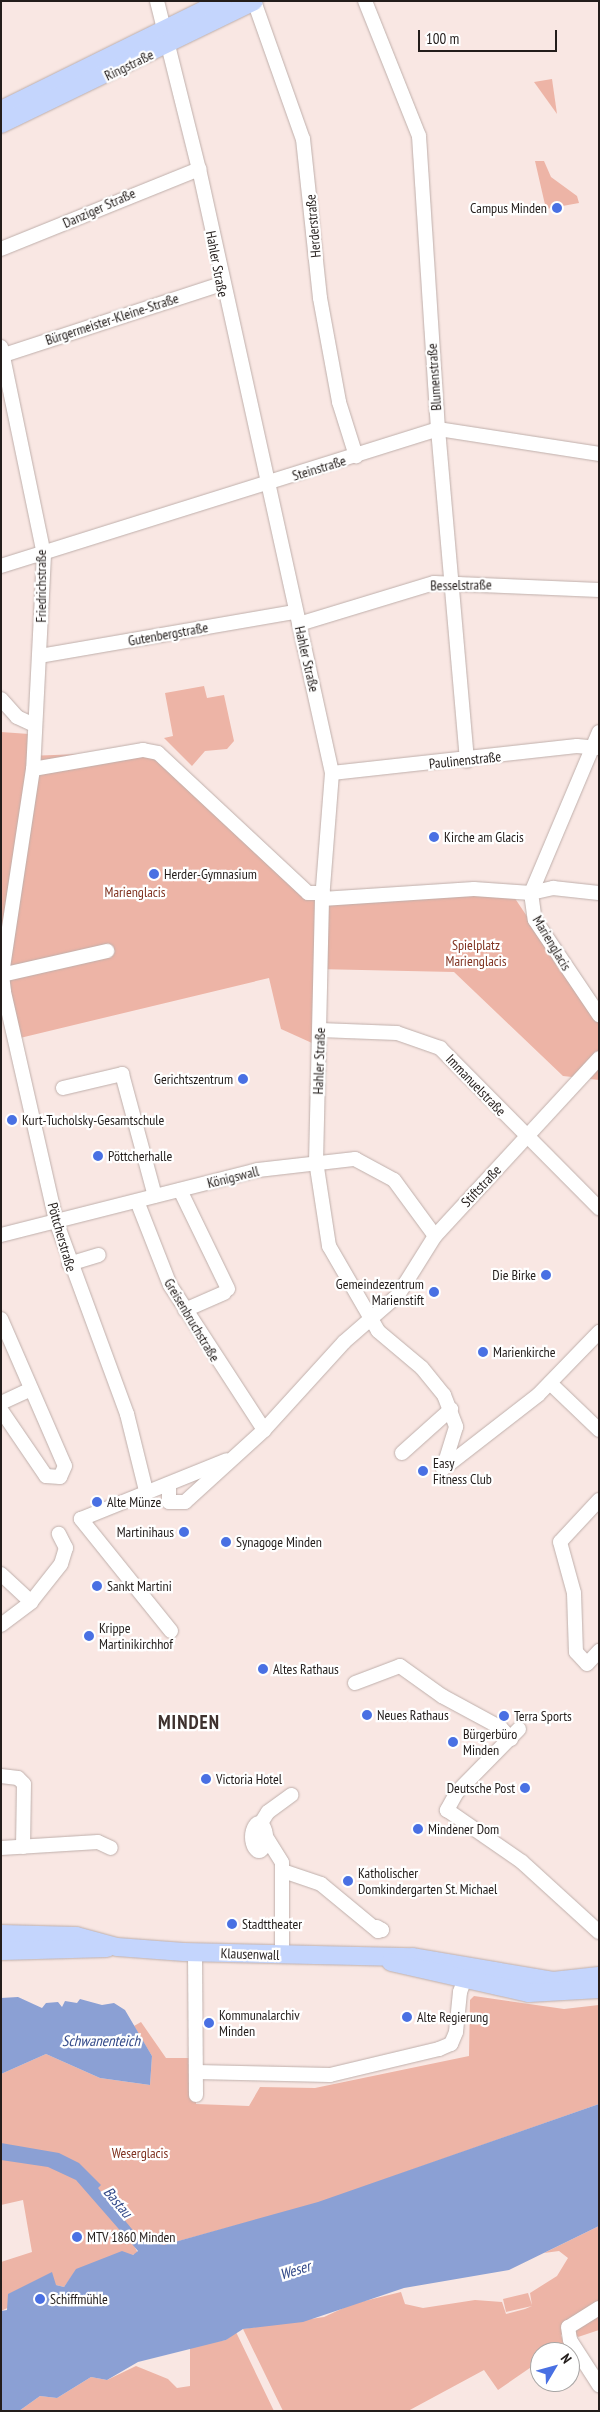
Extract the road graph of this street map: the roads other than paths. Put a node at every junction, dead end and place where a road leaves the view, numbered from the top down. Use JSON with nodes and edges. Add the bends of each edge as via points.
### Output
{"nodes":[{"id":1,"x":157,"y":1,"type":"edge"},
{"id":2,"x":223,"y":1,"type":"edge"},
{"id":3,"x":254,"y":1,"type":"edge"},
{"id":4,"x":365,"y":1,"type":"edge"},
{"id":5,"x":166,"y":38,"type":"junction"},
{"id":6,"x":1,"y":110,"type":"edge"},
{"id":7,"x":1,"y":124,"type":"edge"},
{"id":8,"x":199,"y":169,"type":"junction"},
{"id":9,"x":1,"y":249,"type":"edge"},
{"id":10,"x":220,"y":284,"type":"junction"},
{"id":11,"x":3,"y":351,"type":"edge"},
{"id":12,"x":438,"y":429,"type":"junction"},
{"id":13,"x":599,"y":454,"type":"edge"},
{"id":14,"x":356,"y":456,"type":"junction"},
{"id":15,"x":266,"y":484,"type":"junction"},
{"id":16,"x":44,"y":555,"type":"junction"},
{"id":17,"x":1,"y":566,"type":"edge"},
{"id":18,"x":451,"y":582,"type":"junction"},
{"id":19,"x":599,"y":590,"type":"edge"},
{"id":20,"x":297,"y":618,"type":"junction"},
{"id":21,"x":40,"y":656,"type":"junction"},
{"id":22,"x":1,"y":699,"type":"edge"},
{"id":23,"x":34,"y":726,"type":"junction"},
{"id":24,"x":599,"y":732,"type":"edge"},
{"id":25,"x":596,"y":747,"type":"edge"},
{"id":26,"x":466,"y":761,"type":"junction"},
{"id":27,"x":33,"y":769,"type":"junction"},
{"id":28,"x":332,"y":773,"type":"junction"},
{"id":29,"x":531,"y":893,"type":"junction"},
{"id":30,"x":599,"y":893,"type":"edge"},
{"id":31,"x":322,"y":896,"type":"junction"},
{"id":32,"x":107,"y":951,"type":"dead end"},
{"id":33,"x":2,"y":975,"type":"edge"},
{"id":34,"x":599,"y":1014,"type":"edge"},
{"id":35,"x":320,"y":1030,"type":"junction"},
{"id":36,"x":599,"y":1058,"type":"edge"},
{"id":37,"x":63,"y":1088,"type":"dead end"},
{"id":38,"x":526,"y":1136,"type":"junction"},
{"id":39,"x":316,"y":1161,"type":"junction"},
{"id":40,"x":180,"y":1190,"type":"junction"},
{"id":41,"x":155,"y":1196,"type":"junction"},
{"id":42,"x":137,"y":1201,"type":"junction"},
{"id":43,"x":599,"y":1208,"type":"edge"},
{"id":44,"x":56,"y":1221,"type":"junction"},
{"id":45,"x":1,"y":1235,"type":"edge"},
{"id":46,"x":436,"y":1236,"type":"junction"},
{"id":47,"x":99,"y":1255,"type":"dead end"},
{"id":48,"x":69,"y":1264,"type":"junction"},
{"id":49,"x":185,"y":1310,"type":"junction"},
{"id":50,"x":1,"y":1319,"type":"edge"},
{"id":51,"x":370,"y":1319,"type":"junction"},
{"id":52,"x":599,"y":1332,"type":"edge"},
{"id":53,"x":550,"y":1383,"type":"junction"},
{"id":54,"x":31,"y":1389,"type":"junction"},
{"id":55,"x":1,"y":1403,"type":"edge"},
{"id":56,"x":451,"y":1409,"type":"junction"},
{"id":57,"x":1,"y":1410,"type":"edge"},
{"id":58,"x":264,"y":1430,"type":"junction"},
{"id":59,"x":599,"y":1430,"type":"edge"},
{"id":60,"x":402,"y":1453,"type":"dead end"},
{"id":61,"x":235,"y":1457,"type":"junction"},
{"id":62,"x":170,"y":1484,"type":"junction"},
{"id":63,"x":146,"y":1491,"type":"junction"},
{"id":64,"x":599,"y":1500,"type":"edge"},
{"id":65,"x":59,"y":1534,"type":"dead end"},
{"id":66,"x":1,"y":1574,"type":"edge"},
{"id":67,"x":31,"y":1602,"type":"junction"},
{"id":68,"x":1,"y":1625,"type":"edge"},
{"id":69,"x":171,"y":1631,"type":"dead end"},
{"id":70,"x":599,"y":1651,"type":"edge"},
{"id":71,"x":355,"y":1683,"type":"dead end"},
{"id":72,"x":1,"y":1776,"type":"edge"},
{"id":73,"x":292,"y":1795,"type":"dead end"},
{"id":74,"x":1,"y":1848,"type":"edge"},
{"id":75,"x":112,"y":1848,"type":"dead end"},
{"id":76,"x":20,"y":1851,"type":"junction"},
{"id":77,"x":1,"y":1854,"type":"edge"},
{"id":78,"x":283,"y":1871,"type":"junction"},
{"id":79,"x":377,"y":1927,"type":"dead end"},
{"id":80,"x":599,"y":1932,"type":"edge"},
{"id":81,"x":1,"y":1934,"type":"edge"},
{"id":82,"x":117,"y":1947,"type":"junction"},
{"id":83,"x":1,"y":1952,"type":"edge"},
{"id":84,"x":195,"y":1952,"type":"junction"},
{"id":85,"x":282,"y":1955,"type":"junction"},
{"id":86,"x":466,"y":1973,"type":"junction"},
{"id":87,"x":599,"y":1976,"type":"edge"},
{"id":88,"x":599,"y":1989,"type":"edge"},
{"id":89,"x":196,"y":2072,"type":"junction"},
{"id":90,"x":196,"y":2095,"type":"dead end"},
{"id":91,"x":599,"y":2308,"type":"edge"},
{"id":92,"x":599,"y":2385,"type":"edge"}],
"edges":[{"from":1,"to":5,"type":"street","name":"Hahler Straße"},
{"from":2,"to":5,"type":"main road","name":"Ringstraße"},
{"from":3,"to":5,"type":"main road","name":"Ringstraße"},
{"from":3,"to":14,"type":"street","name":"Herderstraße","via":[[303,139],[320,298],[340,402]]},
{"from":4,"to":12,"type":"street","name":"Blumenstraße","via":[[419,136]]},
{"from":5,"to":6,"type":"main road","name":"Ringstraße"},
{"from":5,"to":7,"type":"main road","name":"Ringstraße"},
{"from":5,"to":8,"type":"street","name":"Hahler Straße"},
{"from":8,"to":9,"type":"street","name":"Danziger Straße"},
{"from":8,"to":10,"type":"street","name":"Hahler Straße"},
{"from":10,"to":11,"type":"street","name":"Bürgermeister-Kleine-Straße"},
{"from":10,"to":15,"type":"street","name":"Hahler Straße"},
{"from":11,"to":16,"type":"street","name":"Friedrichstraße"},
{"from":12,"to":13,"type":"street","name":"Steinstraße"},
{"from":12,"to":14,"type":"street","name":"Steinstraße"},
{"from":12,"to":18,"type":"street","name":"Blumenstraße"},
{"from":14,"to":15,"type":"street","name":"Steinstraße"},
{"from":15,"to":16,"type":"street","name":"Steinstraße"},
{"from":15,"to":20,"type":"street","name":"Hahler Straße"},
{"from":16,"to":17,"type":"street","name":"Steinstraße"},
{"from":16,"to":21,"type":"street","name":"Friedrichstraße"},
{"from":18,"to":19,"type":"street","name":"Besselstraße"},
{"from":18,"to":20,"type":"street","name":"Besselstraße","via":[[416,587]]},
{"from":18,"to":26,"type":"street","name":"Blumenstraße"},
{"from":20,"to":21,"type":"street","name":"Gutenbergstraße"},
{"from":20,"to":28,"type":"street","name":"Hahler Straße"},
{"from":21,"to":23,"type":"street","name":"Friedrichstraße"},
{"from":22,"to":23,"type":"street","via":[[17,717]]},
{"from":23,"to":27,"type":"street","name":"Friedrichstraße"},
{"from":24,"to":25,"type":"street"},
{"from":25,"to":26,"type":"street","name":"Paulinenstraße"},
{"from":25,"to":29,"type":"street"},
{"from":26,"to":28,"type":"street","name":"Paulinenstraße"},
{"from":27,"to":31,"type":"street","via":[[143,750],[158,753],[308,893]]},
{"from":27,"to":33,"type":"street"},
{"from":28,"to":31,"type":"street","name":"Hahler Straße"},
{"from":29,"to":30,"type":"street","via":[[553,888]]},
{"from":29,"to":31,"type":"street","via":[[482,888]]},
{"from":29,"to":34,"type":"street","name":"Marienglacis","via":[[535,920]]},
{"from":31,"to":35,"type":"street","name":"Hahler Straße"},
{"from":32,"to":33,"type":"street"},
{"from":33,"to":44,"type":"street","name":"Pöttcherstraße"},
{"from":35,"to":38,"type":"street","name":"Immanuelstraße","via":[[397,1033],[440,1048]]},
{"from":35,"to":39,"type":"street","name":"Hahler Straße"},
{"from":36,"to":38,"type":"street","name":"Stiftstraße"},
{"from":37,"to":41,"type":"street","via":[[122,1074]]},
{"from":38,"to":43,"type":"street","name":"Immanuelstraße"},
{"from":38,"to":46,"type":"street","name":"Stiftstraße"},
{"from":39,"to":40,"type":"street","name":"Königswall"},
{"from":39,"to":46,"type":"street","name":"Königswall","via":[[355,1159],[376,1167],[401,1189]]},
{"from":39,"to":51,"type":"street","name":"Hahler Straße","via":[[329,1246]]},
{"from":40,"to":41,"type":"street","name":"Königswall"},
{"from":40,"to":49,"type":"street","via":[[226,1291]]},
{"from":41,"to":42,"type":"street","name":"Königswall"},
{"from":42,"to":44,"type":"street","name":"Königswall"},
{"from":42,"to":49,"type":"street","name":"Greisenbruchstraße","via":[[155,1252]]},
{"from":44,"to":45,"type":"street","name":"Königswall"},
{"from":44,"to":48,"type":"street","name":"Pöttcherstraße"},
{"from":46,"to":51,"type":"street","name":"Stiftstraße","via":[[398,1295]]},
{"from":47,"to":48,"type":"street"},
{"from":48,"to":63,"type":"street","name":"Pöttcherstraße","via":[[127,1414]]},
{"from":49,"to":58,"type":"street","name":"Greisenbruchstraße"},
{"from":50,"to":54,"type":"street"},
{"from":51,"to":56,"type":"street","name":"Hahler Straße","via":[[388,1342],[434,1380]]},
{"from":51,"to":58,"type":"street","name":"Stiftstraße"},
{"from":52,"to":53,"type":"street"},
{"from":53,"to":56,"type":"street","via":[[443,1469],[456,1439]]},
{"from":53,"to":59,"type":"street"},
{"from":54,"to":55,"type":"street"},
{"from":54,"to":57,"type":"street","via":[[65,1466],[60,1477],[46,1476]]},
{"from":56,"to":60,"type":"street"},
{"from":58,"to":61,"type":"street","name":"Stiftstraße"},
{"from":61,"to":62,"type":"street"},
{"from":61,"to":62,"type":"street","name":"Stiftstraße","via":[[197,1492],[174,1505],[167,1498]]},
{"from":62,"to":63,"type":"street"},
{"from":63,"to":69,"type":"street","via":[[81,1519],[147,1613]]},
{"from":64,"to":70,"type":"street","via":[[560,1542],[574,1593],[576,1652],[587,1664]]},
{"from":65,"to":67,"type":"street","via":[[66,1544],[64,1558]]},
{"from":66,"to":67,"type":"street"},
{"from":67,"to":68,"type":"street"},
{"from":71,"to":80,"type":"street","via":[[400,1666],[442,1696],[515,1734],[457,1792],[447,1810],[522,1862]]},
{"from":72,"to":76,"type":"street","via":[[18,1778],[24,1784]]},
{"from":73,"to":78,"type":"street","via":[[268,1812],[262,1828],[279,1853]]},
{"from":74,"to":76,"type":"street"},
{"from":75,"to":76,"type":"street","via":[[98,1842]]},
{"from":76,"to":77,"type":"street"},
{"from":78,"to":79,"type":"street","via":[[321,1884]]},
{"from":78,"to":85,"type":"street"},
{"from":81,"to":82,"type":"main road","name":"Klausenwall","via":[[76,1936]]},
{"from":82,"to":83,"type":"main road","name":"Klausenwall"},
{"from":82,"to":84,"type":"main road","name":"Klausenwall"},
{"from":84,"to":85,"type":"main road","name":"Klausenwall"},
{"from":84,"to":89,"type":"street"},
{"from":85,"to":86,"type":"main road","name":"Klausenwall","via":[[413,1957]]},
{"from":86,"to":87,"type":"main road","name":"Klausenwall","via":[[553,1981]]},
{"from":86,"to":88,"type":"main road","name":"Klausenwall","via":[[546,1994]]},
{"from":86,"to":89,"type":"street","via":[[456,2032],[450,2044],[330,2075]]},
{"from":89,"to":90,"type":"street"},
{"from":91,"to":92,"type":"street","via":[[568,2327],[570,2340]]}]}
